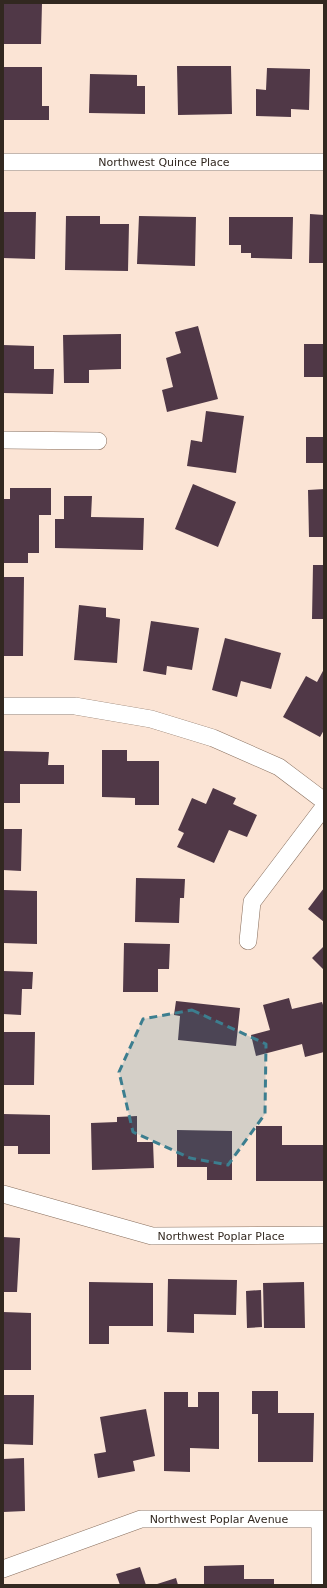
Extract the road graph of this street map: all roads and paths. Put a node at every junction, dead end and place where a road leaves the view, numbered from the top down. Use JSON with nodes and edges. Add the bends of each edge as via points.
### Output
{"nodes":[{"id":1,"x":3,"y":162,"type":"edge"},
{"id":2,"x":324,"y":162,"type":"edge"},
{"id":3,"x":3,"y":440,"type":"edge"},
{"id":4,"x":98,"y":441,"type":"dead end"},
{"id":5,"x":3,"y":706,"type":"edge"},
{"id":6,"x":324,"y":801,"type":"edge"},
{"id":7,"x":324,"y":807,"type":"edge"},
{"id":8,"x":248,"y":941,"type":"dead end"},
{"id":9,"x":3,"y":1194,"type":"edge"},
{"id":10,"x":324,"y":1235,"type":"edge"},
{"id":11,"x":322,"y":1519,"type":"edge"},
{"id":12,"x":3,"y":1569,"type":"edge"},
{"id":13,"x":320,"y":1585,"type":"edge"}],
"edges":[{"from":1,"to":2,"type":"street","name":"Northwest Quince Place"},
{"from":3,"to":4,"type":"street"},
{"from":5,"to":6,"type":"street","via":[[75,706],[151,719],[213,738],[279,767]]},
{"from":7,"to":8,"type":"street","via":[[252,902]]},
{"from":9,"to":10,"type":"street","name":"Northwest Poplar Place","via":[[152,1236]]},
{"from":11,"to":12,"type":"street","name":"Northwest Poplar Avenue","via":[[141,1519]]},
{"from":11,"to":13,"type":"street"}]}
